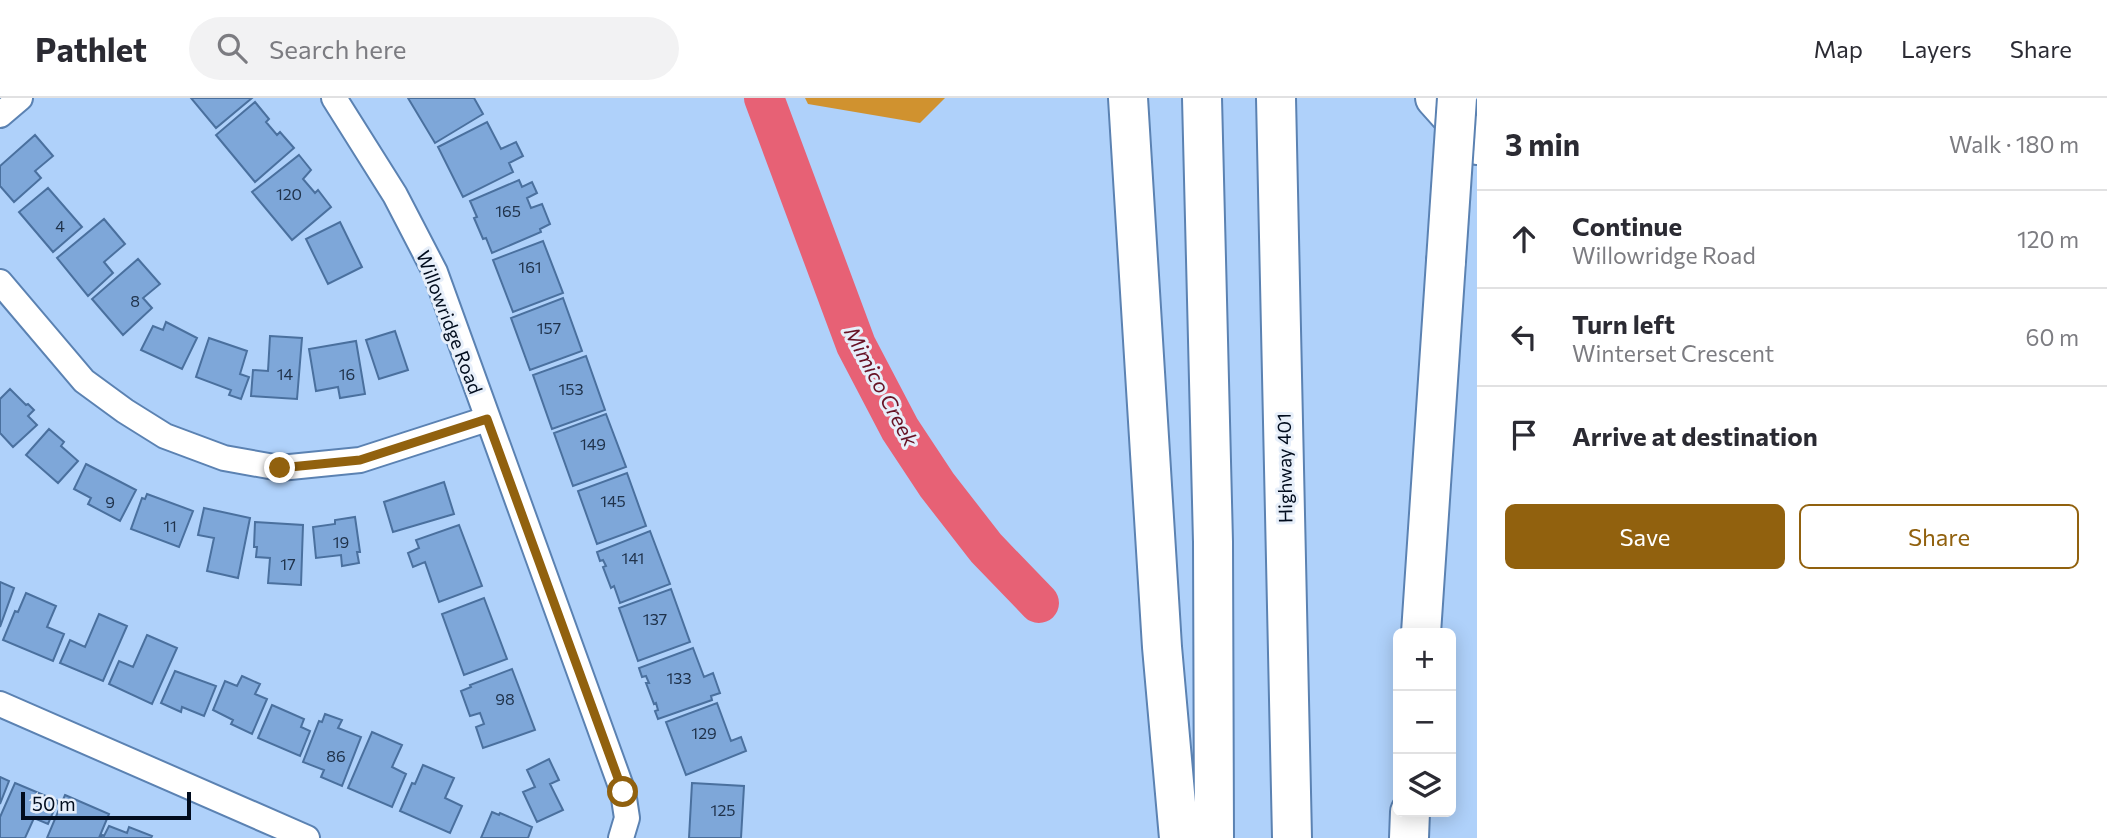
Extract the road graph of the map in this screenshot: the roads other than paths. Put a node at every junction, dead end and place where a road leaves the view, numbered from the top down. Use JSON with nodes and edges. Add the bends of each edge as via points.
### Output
{"nodes":[{"id":1,"x":20,"y":98,"type":"edge"},
{"id":2,"x":334,"y":98,"type":"edge"},
{"id":3,"x":1128,"y":98,"type":"edge"},
{"id":4,"x":1202,"y":98,"type":"edge"},
{"id":5,"x":1276,"y":98,"type":"edge"},
{"id":6,"x":1435,"y":98,"type":"edge"},
{"id":7,"x":1457,"y":98,"type":"edge"},
{"id":8,"x":0,"y":115,"type":"edge"},
{"id":9,"x":1477,"y":145,"type":"edge"},
{"id":10,"x":0,"y":282,"type":"edge"},
{"id":11,"x":487,"y":419,"type":"junction"},
{"id":12,"x":1421,"y":628,"type":"edge"},
{"id":13,"x":0,"y":704,"type":"edge"},
{"id":14,"x":1410,"y":817,"type":"edge"},
{"id":15,"x":307,"y":838,"type":"edge"},
{"id":16,"x":621,"y":838,"type":"edge"},
{"id":17,"x":1179,"y":838,"type":"edge"},
{"id":18,"x":1214,"y":838,"type":"edge"},
{"id":19,"x":1292,"y":838,"type":"edge"},
{"id":20,"x":1409,"y":838,"type":"edge"}],
"edges":[{"from":1,"to":8,"type":"street"},
{"from":2,"to":11,"type":"street","name":"Willowridge Road","via":[[395,195],[435,272]]},
{"from":3,"to":17,"type":"highway","via":[[1162,647]]},
{"from":4,"to":18,"type":"highway","via":[[1213,541]]},
{"from":5,"to":19,"type":"highway","name":"Highway 401"},
{"from":6,"to":9,"type":"highway"},
{"from":7,"to":12,"type":"highway","bridge":true},
{"from":10,"to":11,"type":"street","via":[[83,381],[165,436],[224,458],[280,468],[360,460]]},
{"from":11,"to":16,"type":"street","name":"Willowridge Road","via":[[623,792],[627,818]]},
{"from":13,"to":15,"type":"street"},
{"from":14,"to":20,"type":"highway"}]}
